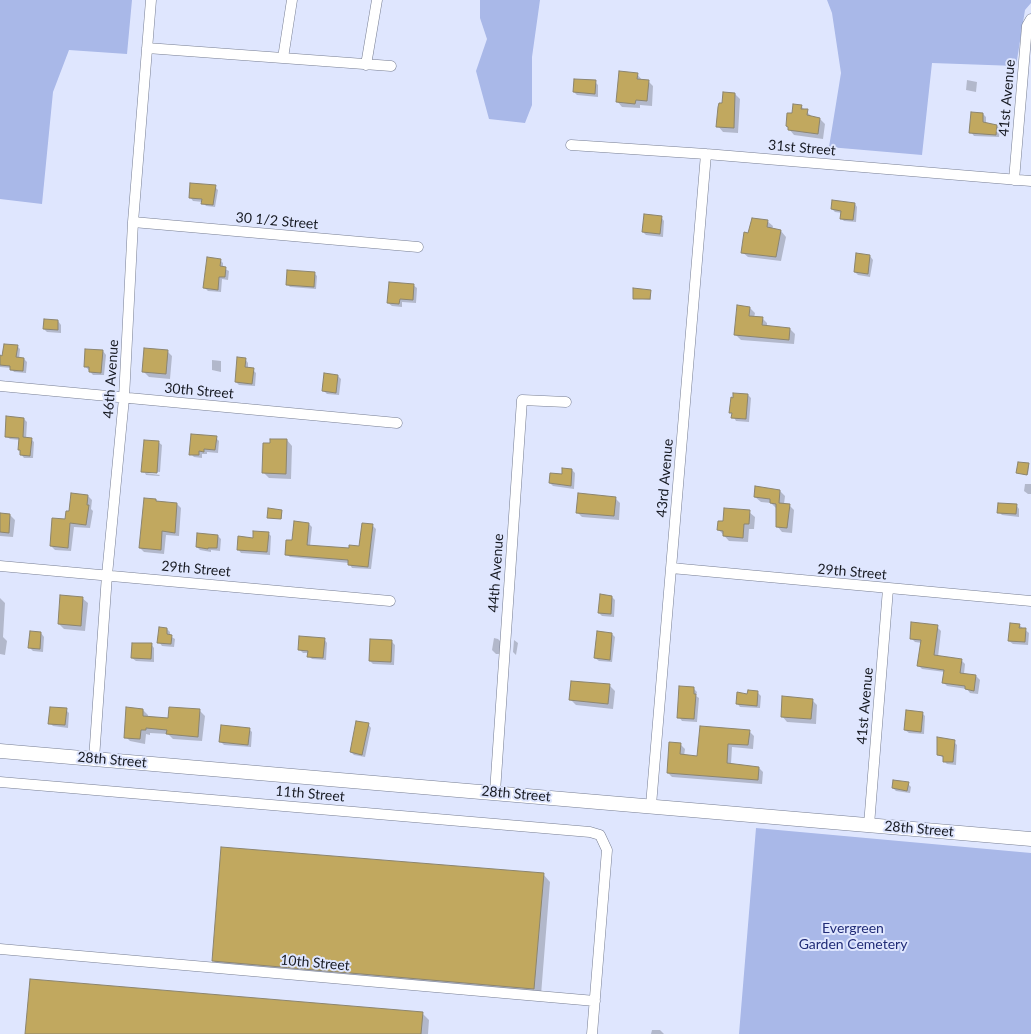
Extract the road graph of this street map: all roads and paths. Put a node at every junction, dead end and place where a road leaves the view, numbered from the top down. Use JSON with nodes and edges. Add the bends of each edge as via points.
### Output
{"nodes":[{"id":1,"x":151,"y":0,"type":"edge"},
{"id":2,"x":292,"y":0,"type":"edge"},
{"id":3,"x":377,"y":0,"type":"edge"},
{"id":4,"x":1031,"y":19,"type":"edge"},
{"id":5,"x":147,"y":48,"type":"junction"},
{"id":6,"x":283,"y":58,"type":"junction"},
{"id":7,"x":366,"y":65,"type":"junction"},
{"id":8,"x":391,"y":66,"type":"dead end"},
{"id":9,"x":571,"y":145,"type":"dead end"},
{"id":10,"x":706,"y":154,"type":"junction"},
{"id":11,"x":1014,"y":180,"type":"junction"},
{"id":12,"x":1031,"y":181,"type":"edge"},
{"id":13,"x":133,"y":222,"type":"junction"},
{"id":14,"x":418,"y":247,"type":"dead end"},
{"id":15,"x":0,"y":386,"type":"edge"},
{"id":16,"x":124,"y":398,"type":"junction"},
{"id":17,"x":566,"y":402,"type":"dead end"},
{"id":18,"x":396,"y":423,"type":"dead end"},
{"id":19,"x":0,"y":566,"type":"edge"},
{"id":20,"x":671,"y":568,"type":"junction"},
{"id":21,"x":107,"y":576,"type":"junction"},
{"id":22,"x":888,"y":589,"type":"junction"},
{"id":23,"x":390,"y":601,"type":"dead end"},
{"id":24,"x":1031,"y":601,"type":"edge"},
{"id":25,"x":0,"y":750,"type":"edge"},
{"id":26,"x":94,"y":759,"type":"junction"},
{"id":27,"x":0,"y":782,"type":"edge"},
{"id":28,"x":495,"y":792,"type":"junction"},
{"id":29,"x":651,"y":805,"type":"junction"},
{"id":30,"x":869,"y":825,"type":"junction"},
{"id":31,"x":1031,"y":838,"type":"edge"},
{"id":32,"x":0,"y":950,"type":"edge"},
{"id":33,"x":595,"y":1001,"type":"junction"},
{"id":34,"x":592,"y":1034,"type":"edge"}],
"edges":[{"from":1,"to":5,"type":"street","name":"46th Avenue"},
{"from":2,"to":6,"type":"street"},
{"from":3,"to":7,"type":"street"},
{"from":4,"to":11,"type":"street","name":"41st Avenue"},
{"from":5,"to":6,"type":"street"},
{"from":5,"to":13,"type":"street","name":"46th Avenue"},
{"from":6,"to":7,"type":"street"},
{"from":7,"to":8,"type":"street"},
{"from":9,"to":10,"type":"street","name":"31st Street"},
{"from":10,"to":11,"type":"street","name":"31st Street"},
{"from":10,"to":20,"type":"street","name":"43rd Avenue"},
{"from":11,"to":12,"type":"street","name":"31st Street"},
{"from":13,"to":14,"type":"street","name":"30 1/2 Street"},
{"from":13,"to":16,"type":"street","name":"46th Avenue"},
{"from":15,"to":16,"type":"street","name":"30th Street"},
{"from":16,"to":18,"type":"street","name":"30th Street"},
{"from":16,"to":21,"type":"street","name":"46th Avenue"},
{"from":17,"to":28,"type":"street","name":"44th Avenue","via":[[522,400]]},
{"from":19,"to":21,"type":"street","name":"29th Street"},
{"from":20,"to":22,"type":"street","name":"29th Street"},
{"from":20,"to":29,"type":"street","name":"43rd Avenue"},
{"from":21,"to":23,"type":"street","name":"29th Street"},
{"from":21,"to":26,"type":"street","name":"46th Avenue"},
{"from":22,"to":24,"type":"street","name":"29th Street"},
{"from":22,"to":30,"type":"street","name":"41st Avenue"},
{"from":25,"to":26,"type":"main road","name":"28th Street"},
{"from":26,"to":28,"type":"main road","name":"28th Street"},
{"from":27,"to":33,"type":"street","name":"11th Street","via":[[600,835],[607,850]]},
{"from":28,"to":29,"type":"main road","name":"28th Street"},
{"from":29,"to":30,"type":"main road","name":"28th Street"},
{"from":30,"to":31,"type":"main road","name":"28th Street"},
{"from":32,"to":33,"type":"street","name":"10th Street"},
{"from":33,"to":34,"type":"street"}]}
